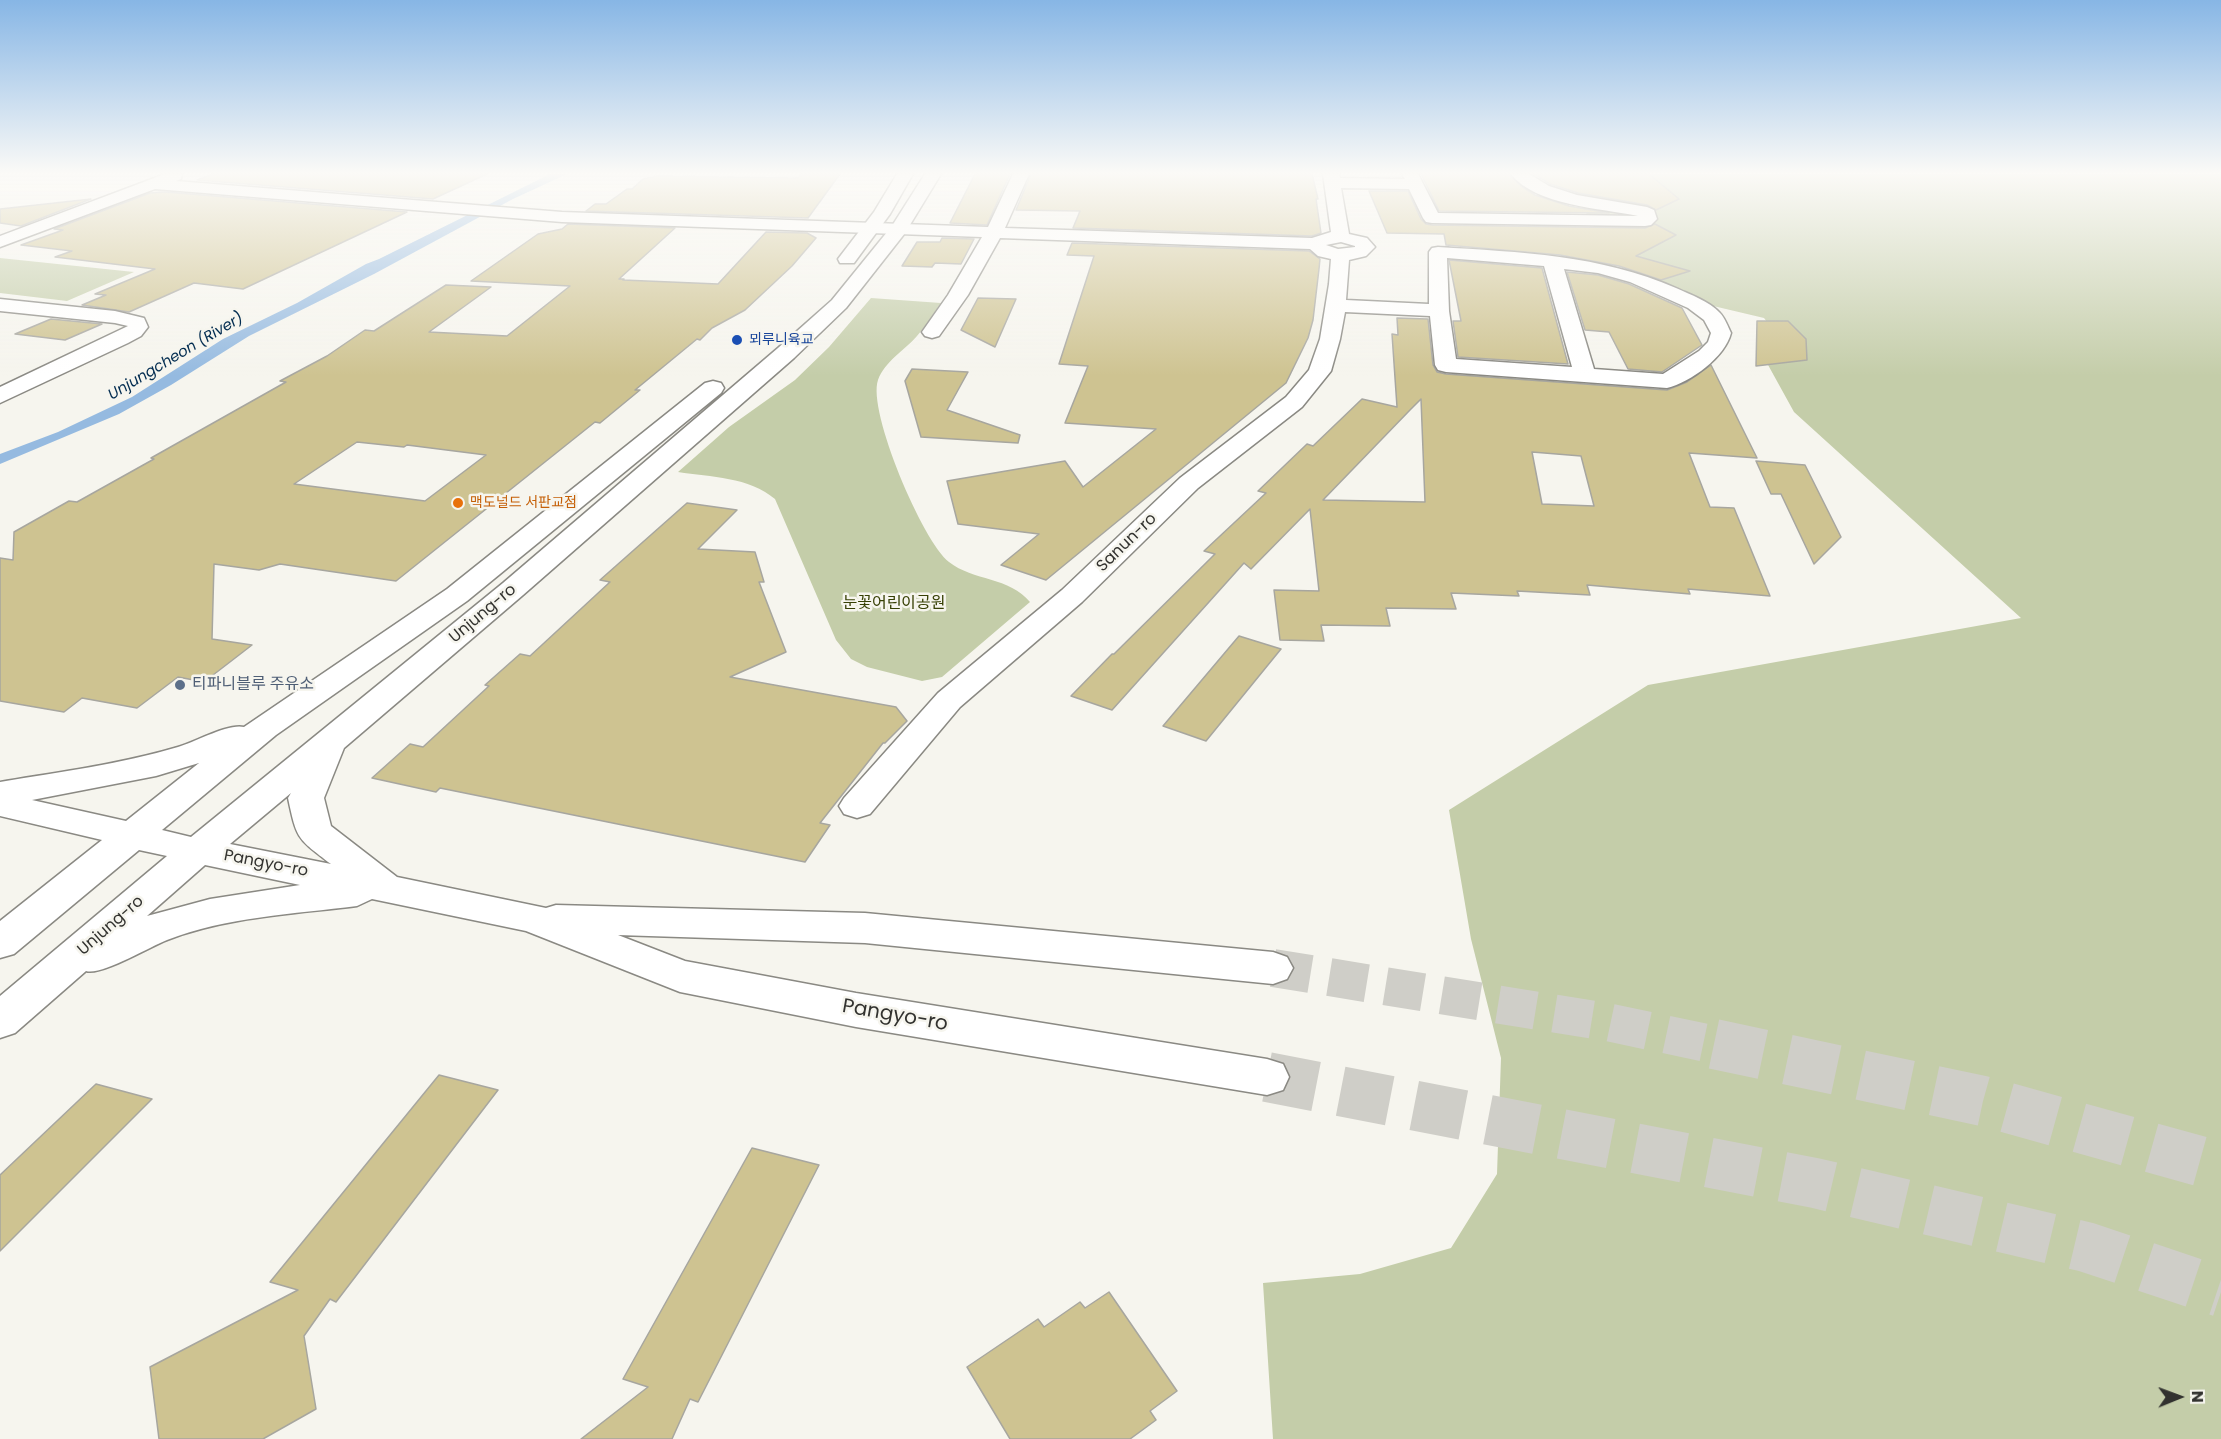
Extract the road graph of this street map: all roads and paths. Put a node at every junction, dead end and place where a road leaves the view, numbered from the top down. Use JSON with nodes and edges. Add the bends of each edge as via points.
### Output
{"nodes":[{"id":1,"x":871,"y":241,"type":"edge"},
{"id":2,"x":877,"y":241,"type":"edge"},
{"id":3,"x":987,"y":241,"type":"edge"},
{"id":4,"x":1238,"y":241,"type":"edge"},
{"id":5,"x":1339,"y":241,"type":"edge"},
{"id":6,"x":1435,"y":241,"type":"edge"},
{"id":7,"x":1463,"y":241,"type":"edge"},
{"id":8,"x":1340,"y":246,"type":"junction"},
{"id":9,"x":1552,"y":261,"type":"junction"},
{"id":10,"x":833,"y":275,"type":"dead end"},
{"id":11,"x":0,"y":305,"type":"edge"},
{"id":12,"x":1335,"y":305,"type":"junction"},
{"id":13,"x":1439,"y":311,"type":"junction"},
{"id":14,"x":932,"y":332,"type":"dead end"},
{"id":15,"x":1585,"y":375,"type":"junction"},
{"id":16,"x":727,"y":376,"type":"dead end"},
{"id":17,"x":0,"y":396,"type":"edge"},
{"id":18,"x":264,"y":728,"type":"junction"},
{"id":19,"x":329,"y":742,"type":"junction"},
{"id":20,"x":0,"y":794,"type":"edge"},
{"id":21,"x":0,"y":804,"type":"edge"},
{"id":22,"x":856,"y":806,"type":"dead end"},
{"id":23,"x":130,"y":836,"type":"junction"},
{"id":24,"x":198,"y":851,"type":"junction"},
{"id":25,"x":388,"y":889,"type":"junction"},
{"id":26,"x":533,"y":918,"type":"junction"},
{"id":27,"x":0,"y":943,"type":"edge"},
{"id":28,"x":1273,"y":968,"type":"tunnel mouth"},
{"id":29,"x":1,"y":1020,"type":"edge"},
{"id":30,"x":1267,"y":1077,"type":"tunnel mouth"}],
"edges":[{"from":1,"to":10,"type":"street","name":"Unjung-ro"},
{"from":2,"to":19,"type":"street","name":"Unjung-ro","via":[[838,304],[774,364]]},
{"from":3,"to":14,"type":"street","via":[[962,291]]},
{"from":4,"to":8,"type":"street","via":[[1315,244],[1325,252]]},
{"from":5,"to":8,"type":"street","name":"Sanun-ro"},
{"from":6,"to":13,"type":"street"},
{"from":7,"to":9,"type":"street"},
{"from":8,"to":12,"type":"street","name":"Sanun-ro"},
{"from":9,"to":15,"type":"street"},
{"from":9,"to":15,"type":"street","via":[[1599,268],[1647,282],[1695,304],[1713,317],[1720,333],[1718,344],[1707,356],[1667,381]]},
{"from":11,"to":17,"type":"street","via":[[115,316],[137,322],[138,327],[121,339]]},
{"from":12,"to":13,"type":"street"},
{"from":12,"to":22,"type":"street","name":"Sanun-ro","via":[[1320,371],[1294,402],[1189,483],[1072,596],[949,700]]},
{"from":13,"to":15,"type":"street","via":[[1446,365]]},
{"from":16,"to":18,"type":"street","name":"Unjung-ro","via":[[457,595]]},
{"from":18,"to":20,"type":"street","via":[[156,765]]},
{"from":18,"to":23,"type":"street","name":"Unjung-ro"},
{"from":19,"to":24,"type":"street","name":"Unjung-ro"},
{"from":19,"to":25,"type":"street","via":[[306,798],[314,832]]},
{"from":21,"to":23,"type":"street","name":"Pangyo-ro"},
{"from":23,"to":24,"type":"street","name":"Pangyo-ro"},
{"from":23,"to":27,"type":"street","name":"Unjung-ro"},
{"from":24,"to":25,"type":"street","name":"Pangyo-ro"},
{"from":24,"to":29,"type":"street","name":"Unjung-ro"},
{"from":25,"to":26,"type":"street","name":"Pangyo-ro"},
{"from":25,"to":29,"type":"street","via":[[255,904],[163,926],[79,963]]},
{"from":26,"to":28,"type":"street","name":"Pangyo-ro","via":[[865,928]]},
{"from":26,"to":30,"type":"street","name":"Pangyo-ro","via":[[680,976],[856,1010]]}]}
